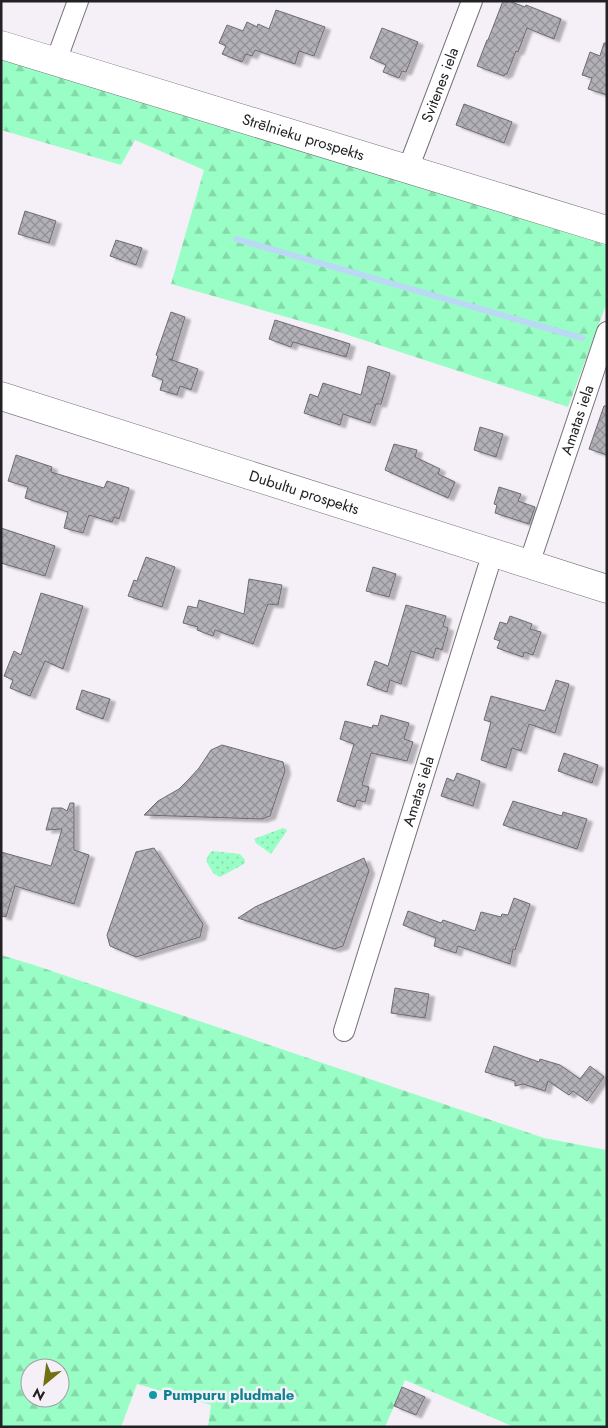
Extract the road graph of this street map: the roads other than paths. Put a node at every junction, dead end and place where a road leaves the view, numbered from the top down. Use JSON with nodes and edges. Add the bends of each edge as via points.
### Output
{"nodes":[{"id":1,"x":78,"y":1,"type":"edge"},
{"id":2,"x":472,"y":1,"type":"edge"},
{"id":3,"x":1,"y":44,"type":"edge"},
{"id":4,"x":56,"y":60,"type":"junction"},
{"id":5,"x":408,"y":169,"type":"junction"},
{"id":6,"x":607,"y":230,"type":"edge"},
{"id":7,"x":607,"y":332,"type":"edge"},
{"id":8,"x":1,"y":396,"type":"edge"},
{"id":9,"x":493,"y":552,"type":"junction"},
{"id":10,"x":529,"y":564,"type":"junction"},
{"id":11,"x":607,"y":589,"type":"edge"},
{"id":12,"x":344,"y":1031,"type":"dead end"}],
"edges":[{"from":1,"to":4,"type":"street"},
{"from":2,"to":5,"type":"street","name":"Svitenes iela"},
{"from":3,"to":4,"type":"main road","name":"Strēlnieku prospekts"},
{"from":4,"to":5,"type":"main road","name":"Strēlnieku prospekts"},
{"from":5,"to":6,"type":"main road","name":"Strēlnieku prospekts"},
{"from":7,"to":10,"type":"street","name":"Amatas iela"},
{"from":8,"to":9,"type":"main road","name":"Dubultu prospekts"},
{"from":9,"to":10,"type":"main road","name":"Dubultu prospekts"},
{"from":9,"to":12,"type":"street","name":"Amatas iela"},
{"from":10,"to":11,"type":"main road","name":"Dubultu prospekts"}]}
